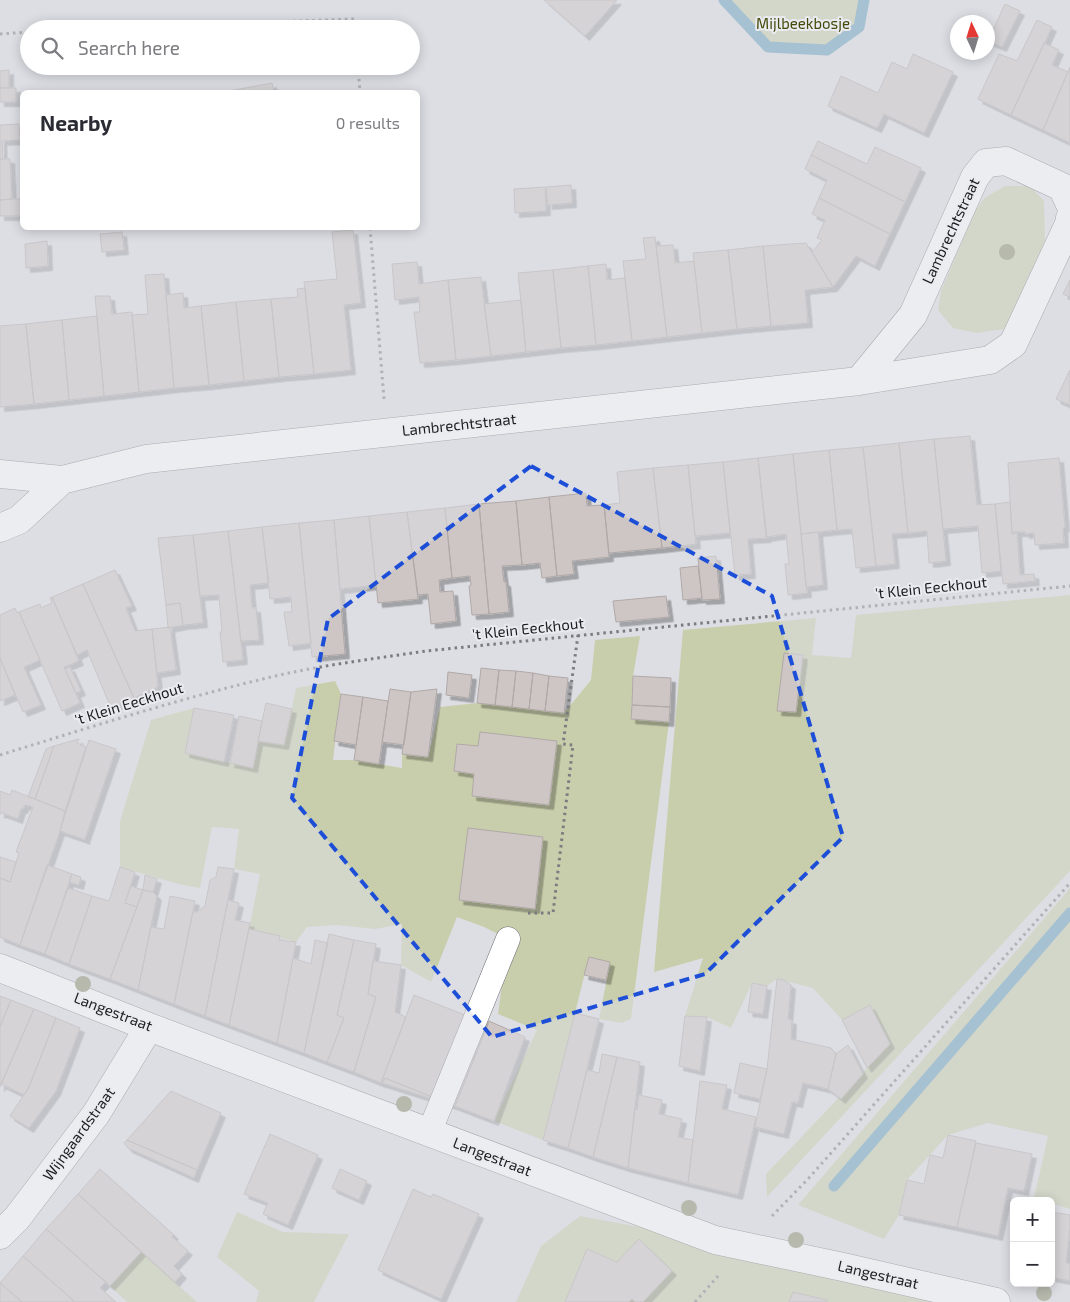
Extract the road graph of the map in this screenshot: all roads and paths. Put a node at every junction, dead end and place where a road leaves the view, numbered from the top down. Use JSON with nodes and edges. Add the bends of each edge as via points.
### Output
{"nodes":[{"id":1,"x":326,"y":20,"type":"edge"},
{"id":2,"x":354,"y":20,"type":"edge"},
{"id":3,"x":20,"y":33,"type":"edge"},
{"id":4,"x":0,"y":34,"type":"edge"},
{"id":5,"x":359,"y":75,"type":"edge"},
{"id":6,"x":360,"y":90,"type":"edge"},
{"id":7,"x":1070,"y":204,"type":"edge"},
{"id":8,"x":1070,"y":218,"type":"edge"},
{"id":9,"x":370,"y":230,"type":"edge"},
{"id":10,"x":858,"y":381,"type":"junction"},
{"id":11,"x":386,"y":433,"type":"junction"},
{"id":12,"x":0,"y":474,"type":"edge"},
{"id":13,"x":62,"y":480,"type":"junction"},
{"id":14,"x":0,"y":528,"type":"edge"},
{"id":15,"x":1070,"y":586,"type":"edge"},
{"id":16,"x":578,"y":635,"type":"junction"},
{"id":17,"x":0,"y":755,"type":"edge"},
{"id":18,"x":1070,"y":883,"type":"edge"},
{"id":19,"x":508,"y":939,"type":"joint"},
{"id":20,"x":0,"y":968,"type":"edge"},
{"id":21,"x":150,"y":1027,"type":"junction"},
{"id":22,"x":429,"y":1133,"type":"junction"},
{"id":23,"x":0,"y":1235,"type":"edge"},
{"id":24,"x":743,"y":1246,"type":"junction"},
{"id":25,"x":948,"y":1297,"type":"edge"},
{"id":26,"x":996,"y":1302,"type":"edge"}],
"edges":[{"from":1,"to":2,"type":"path"},
{"from":3,"to":4,"type":"path"},
{"from":5,"to":6,"type":"path"},
{"from":7,"to":10,"type":"street","name":"Lambrechtstraat","via":[[1062,187],[1006,161],[986,163],[975,176],[913,315]]},
{"from":8,"to":10,"type":"street","name":"Lambrechtstraat","via":[[1013,344],[990,360]]},
{"from":9,"to":11,"type":"path"},
{"from":10,"to":11,"type":"street","name":"Lambrechtstraat"},
{"from":11,"to":13,"type":"street","name":"Lambrechtstraat","via":[[146,459]]},
{"from":12,"to":13,"type":"street","name":"Lambrechtstraat"},
{"from":13,"to":14,"type":"street","name":"Lambrechtstraat","via":[[19,520]]},
{"from":15,"to":16,"type":"path","name":"'t Klein Eeckhout"},
{"from":16,"to":17,"type":"path","name":"'t Klein Eeckhout","via":[[426,651],[286,674],[182,699]]},
{"from":16,"to":19,"type":"path","via":[[563,744],[573,745],[553,913],[524,913],[513,940]]},
{"from":18,"to":24,"type":"path","via":[[808,1179]]},
{"from":19,"to":22,"type":"lane"},
{"from":20,"to":21,"type":"street","name":"Langestraat"},
{"from":21,"to":22,"type":"street","name":"Langestraat"},
{"from":21,"to":23,"type":"street","name":"Wijngaardstraat","via":[[96,1114],[17,1218]]},
{"from":22,"to":24,"type":"street","name":"Langestraat","via":[[715,1240]]},
{"from":24,"to":25,"type":"street","name":"Langestraat","via":[[842,1267]]},
{"from":25,"to":26,"type":"street","name":"Langestraat"}]}
